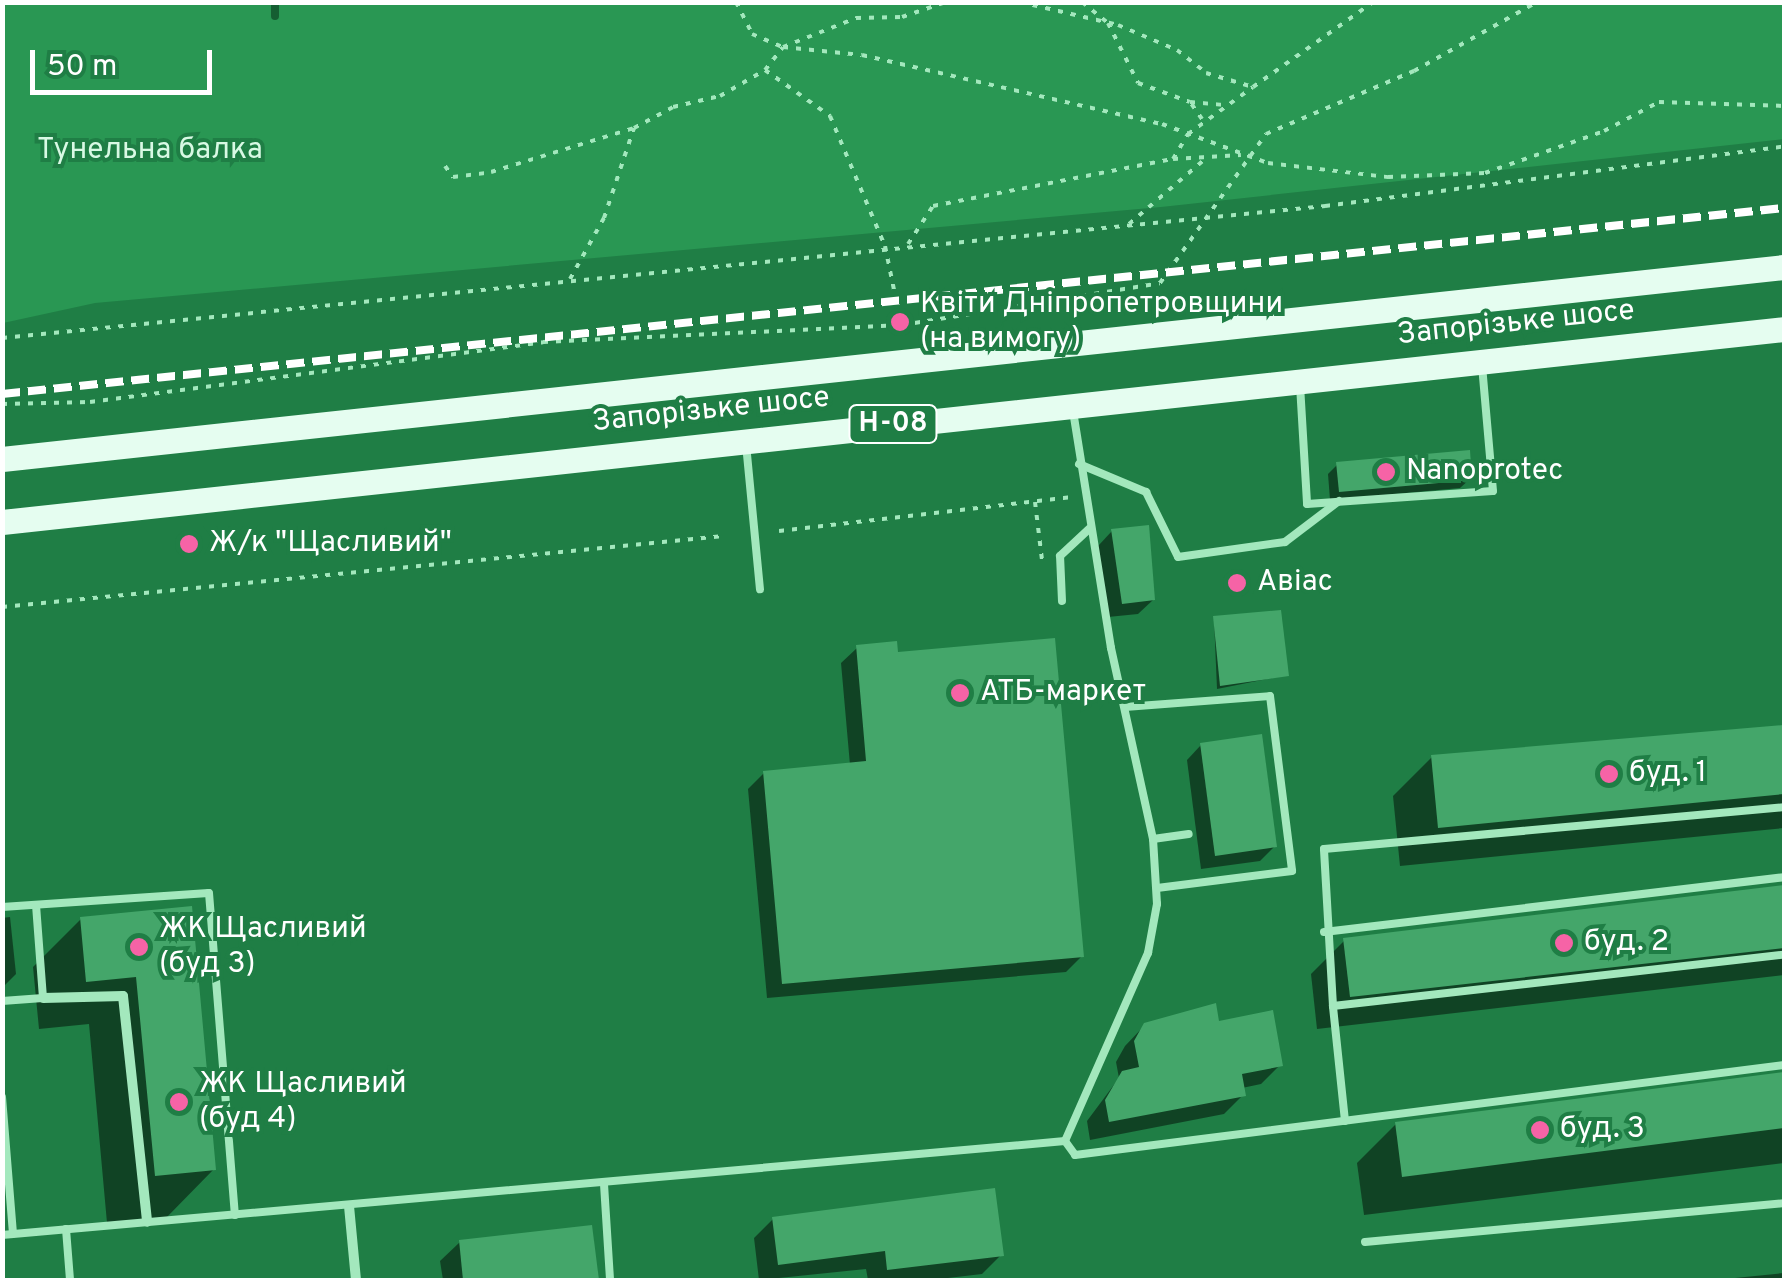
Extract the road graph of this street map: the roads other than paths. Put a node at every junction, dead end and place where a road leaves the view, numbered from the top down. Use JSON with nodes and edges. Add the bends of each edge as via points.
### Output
{"nodes":[{"id":1,"x":1784,"y":267,"type":"edge"},
{"id":2,"x":1784,"y":329,"type":"edge"},
{"id":3,"x":1482,"y":360,"type":"junction"},
{"id":4,"x":1300,"y":381,"type":"junction"},
{"id":5,"x":1072,"y":405,"type":"junction"},
{"id":6,"x":745,"y":440,"type":"junction"},
{"id":7,"x":2,"y":459,"type":"edge"},
{"id":8,"x":1080,"y":464,"type":"junction"},
{"id":9,"x":1339,"y":502,"type":"junction"},
{"id":10,"x":2,"y":522,"type":"edge"},
{"id":11,"x":1089,"y":529,"type":"junction"},
{"id":12,"x":760,"y":589,"type":"dead end"},
{"id":13,"x":1062,"y":601,"type":"dead end"},
{"id":14,"x":1125,"y":707,"type":"junction"},
{"id":15,"x":1784,"y":807,"type":"edge"},
{"id":16,"x":1189,"y":834,"type":"dead end"},
{"id":17,"x":1153,"y":839,"type":"junction"},
{"id":18,"x":1784,"y":877,"type":"edge"},
{"id":19,"x":1157,"y":888,"type":"junction"},
{"id":20,"x":36,"y":904,"type":"junction"},
{"id":21,"x":2,"y":907,"type":"edge"},
{"id":22,"x":1324,"y":932,"type":"junction"},
{"id":23,"x":1784,"y":956,"type":"edge"},
{"id":24,"x":43,"y":998,"type":"junction"},
{"id":25,"x":2,"y":1001,"type":"edge"},
{"id":26,"x":1333,"y":1006,"type":"junction"},
{"id":27,"x":1784,"y":1066,"type":"edge"},
{"id":28,"x":2,"y":1097,"type":"edge"},
{"id":29,"x":1345,"y":1120,"type":"junction"},
{"id":30,"x":1065,"y":1141,"type":"junction"},
{"id":31,"x":604,"y":1184,"type":"junction"},
{"id":32,"x":1784,"y":1203,"type":"edge"},
{"id":33,"x":349,"y":1206,"type":"junction"},
{"id":34,"x":235,"y":1215,"type":"junction"},
{"id":35,"x":147,"y":1222,"type":"junction"},
{"id":36,"x":66,"y":1229,"type":"junction"},
{"id":37,"x":8,"y":1234,"type":"edge"},
{"id":38,"x":1365,"y":1242,"type":"dead end"},
{"id":39,"x":70,"y":1280,"type":"edge"},
{"id":40,"x":356,"y":1280,"type":"edge"},
{"id":41,"x":610,"y":1280,"type":"edge"}],
"edges":[{"from":1,"to":7,"type":"main road","name":"Запорізьке шосе","number":"Н-08"},
{"from":2,"to":3,"type":"main road","name":"Запорізьке шосе","number":"Н-08"},
{"from":3,"to":4,"type":"main road","name":"Запорізьке шосе","number":"Н-08"},
{"from":3,"to":9,"type":"lane","via":[[1493,491]]},
{"from":4,"to":5,"type":"main road","name":"Запорізьке шосе","number":"Н-08"},
{"from":4,"to":9,"type":"lane","via":[[1307,504]]},
{"from":5,"to":6,"type":"main road","name":"Запорізьке шосе","number":"Н-08"},
{"from":5,"to":8,"type":"lane"},
{"from":6,"to":10,"type":"main road","name":"Запорізьке шосе","number":"Н-08"},
{"from":6,"to":12,"type":"lane"},
{"from":8,"to":9,"type":"lane","via":[[1146,492],[1178,557],[1285,542]]},
{"from":8,"to":11,"type":"lane"},
{"from":11,"to":13,"type":"lane","via":[[1060,556]]},
{"from":11,"to":14,"type":"lane"},
{"from":14,"to":17,"type":"lane"},
{"from":14,"to":19,"type":"lane","via":[[1270,696],[1292,871]]},
{"from":15,"to":22,"type":"lane","via":[[1324,849]]},
{"from":16,"to":17,"type":"lane"},
{"from":17,"to":19,"type":"lane"},
{"from":18,"to":22,"type":"lane"},
{"from":19,"to":30,"type":"lane","via":[[1148,953]]},
{"from":20,"to":21,"type":"lane"},
{"from":20,"to":24,"type":"lane"},
{"from":20,"to":34,"type":"lane","via":[[209,893]]},
{"from":22,"to":26,"type":"lane"},
{"from":23,"to":26,"type":"lane"},
{"from":24,"to":25,"type":"lane"},
{"from":24,"to":35,"type":"street","via":[[124,996]]},
{"from":26,"to":29,"type":"lane"},
{"from":27,"to":29,"type":"lane"},
{"from":28,"to":37,"type":"lane"},
{"from":29,"to":30,"type":"lane","via":[[1075,1155]]},
{"from":30,"to":31,"type":"lane"},
{"from":31,"to":33,"type":"lane"},
{"from":31,"to":41,"type":"lane"},
{"from":32,"to":38,"type":"lane"},
{"from":33,"to":34,"type":"lane"},
{"from":33,"to":40,"type":"street"},
{"from":34,"to":35,"type":"lane"},
{"from":35,"to":36,"type":"lane"},
{"from":36,"to":37,"type":"lane"},
{"from":36,"to":39,"type":"lane"}]}
